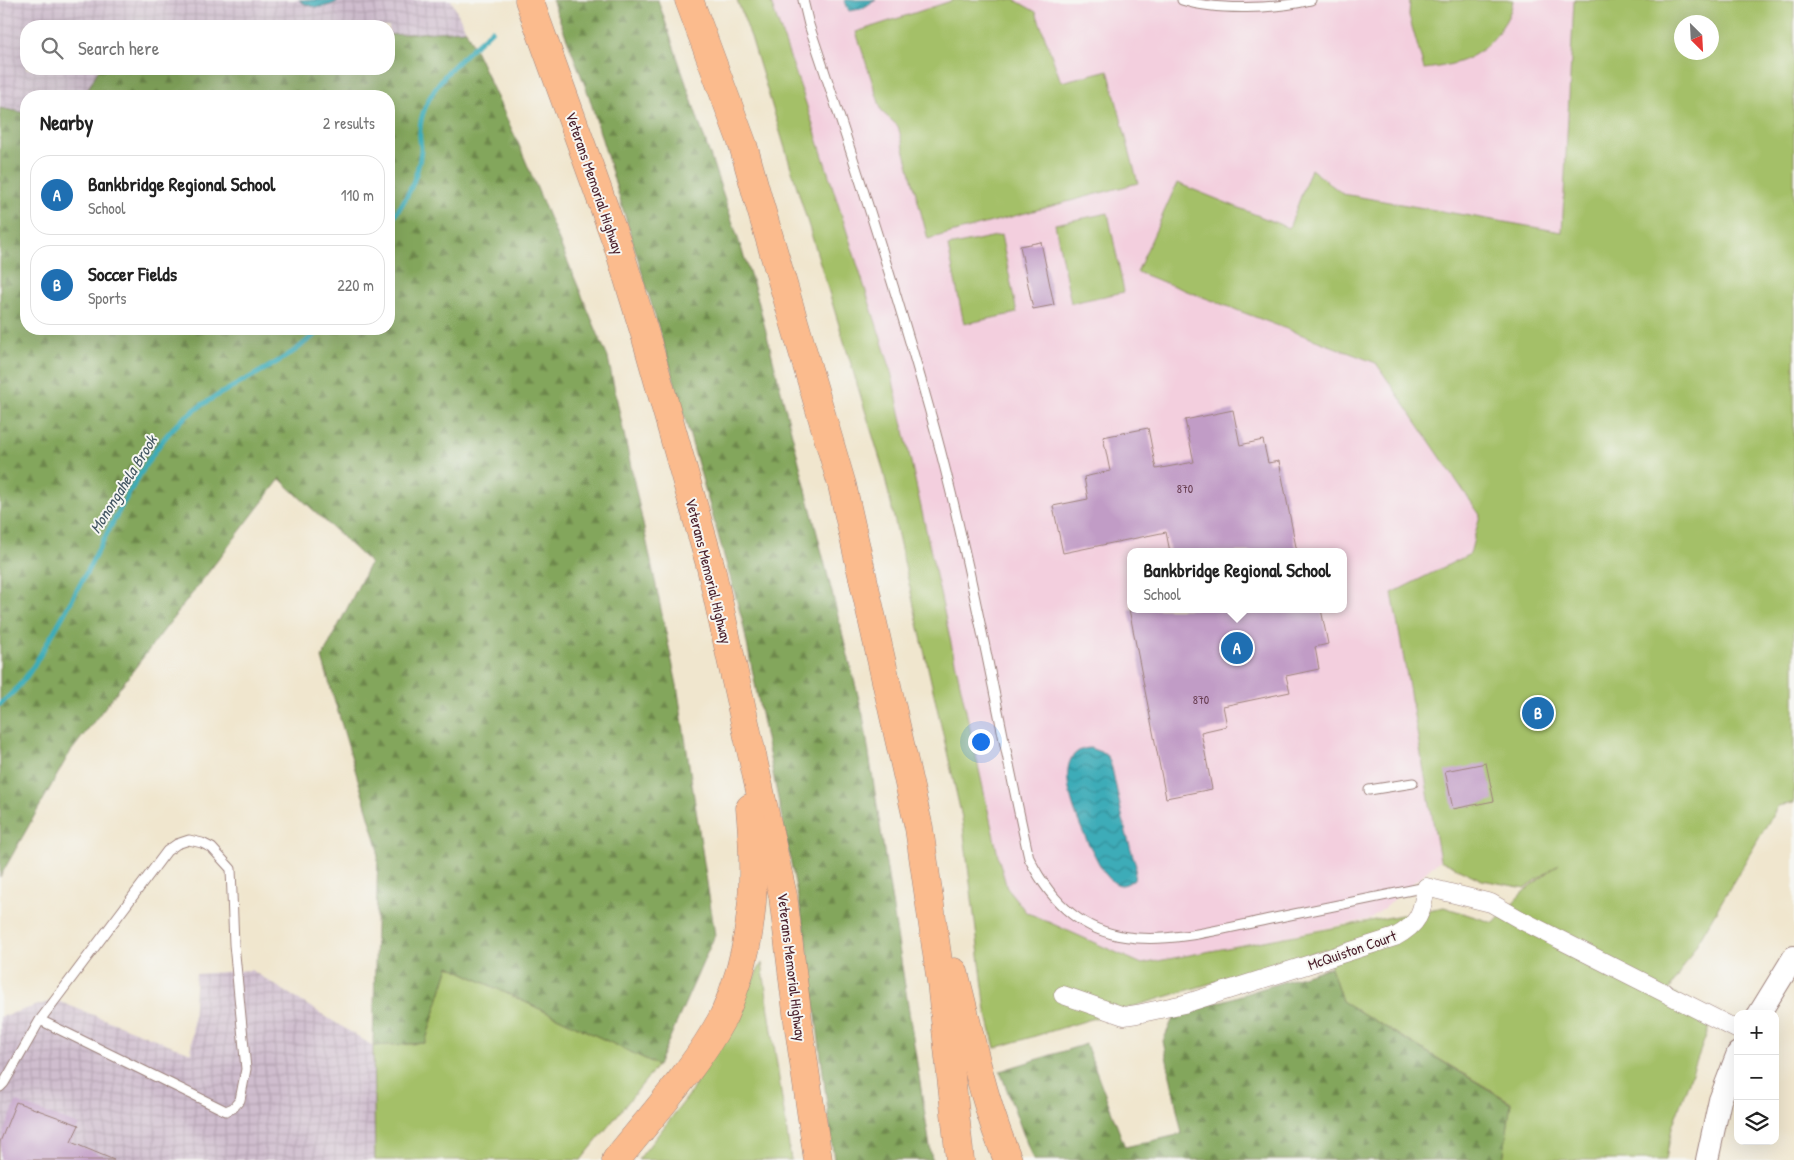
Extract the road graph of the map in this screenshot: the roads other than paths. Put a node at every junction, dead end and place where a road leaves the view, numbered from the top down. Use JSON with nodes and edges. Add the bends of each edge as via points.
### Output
{"nodes":[{"id":1,"x":529,"y":0,"type":"edge"},
{"id":2,"x":689,"y":0,"type":"edge"},
{"id":3,"x":803,"y":0,"type":"edge"},
{"id":4,"x":1182,"y":0,"type":"edge"},
{"id":5,"x":1311,"y":0,"type":"edge"},
{"id":6,"x":756,"y":770,"type":"junction"},
{"id":7,"x":1413,"y":783,"type":"dead end"},
{"id":8,"x":1369,"y":790,"type":"dead end"},
{"id":9,"x":1426,"y":887,"type":"junction"},
{"id":10,"x":934,"y":927,"type":"junction"},
{"id":11,"x":1794,"y":956,"type":"edge"},
{"id":12,"x":1063,"y":995,"type":"dead end"},
{"id":13,"x":1761,"y":1010,"type":"edge"},
{"id":14,"x":40,"y":1020,"type":"junction"},
{"id":15,"x":1734,"y":1028,"type":"edge"},
{"id":16,"x":1738,"y":1055,"type":"edge"},
{"id":17,"x":0,"y":1087,"type":"edge"},
{"id":18,"x":616,"y":1160,"type":"edge"},
{"id":19,"x":818,"y":1160,"type":"edge"},
{"id":20,"x":960,"y":1160,"type":"edge"},
{"id":21,"x":1008,"y":1160,"type":"edge"},
{"id":22,"x":1707,"y":1160,"type":"edge"}],
"edges":[{"from":1,"to":6,"type":"highway","name":"Veterans Memorial Highway","via":[[618,246],[646,338],[711,568]]},
{"from":2,"to":10,"type":"highway","via":[[743,145],[842,485],[920,828]]},
{"from":3,"to":9,"type":"lane","via":[[879,237],[935,431],[980,622],[1027,850],[1039,880],[1066,910],[1082,922],[1111,934],[1147,939],[1194,935]]},
{"from":4,"to":5,"type":"lane","via":[[1238,7]]},
{"from":6,"to":18,"type":"highway","via":[[748,793],[754,875],[752,914],[736,983],[724,1015],[706,1046]]},
{"from":6,"to":19,"type":"highway","name":"Veterans Memorial Highway","via":[[783,896]]},
{"from":7,"to":8,"type":"lane"},
{"from":9,"to":12,"type":"street","name":"McQuiston Court","via":[[1423,906],[1409,930],[1184,1004],[1124,1016]]},
{"from":9,"to":15,"type":"street","via":[[1491,903]]},
{"from":10,"to":20,"type":"highway"},
{"from":10,"to":21,"type":"highway","via":[[948,946],[986,1094]]},
{"from":11,"to":13,"type":"street"},
{"from":14,"to":14,"type":"lane","via":[[226,1111],[233,1108],[240,1100],[246,1069],[234,944],[231,869],[223,858],[212,848],[189,840],[167,851]]},
{"from":14,"to":17,"type":"lane"},
{"from":16,"to":22,"type":"street","via":[[1720,1100]]}]}
